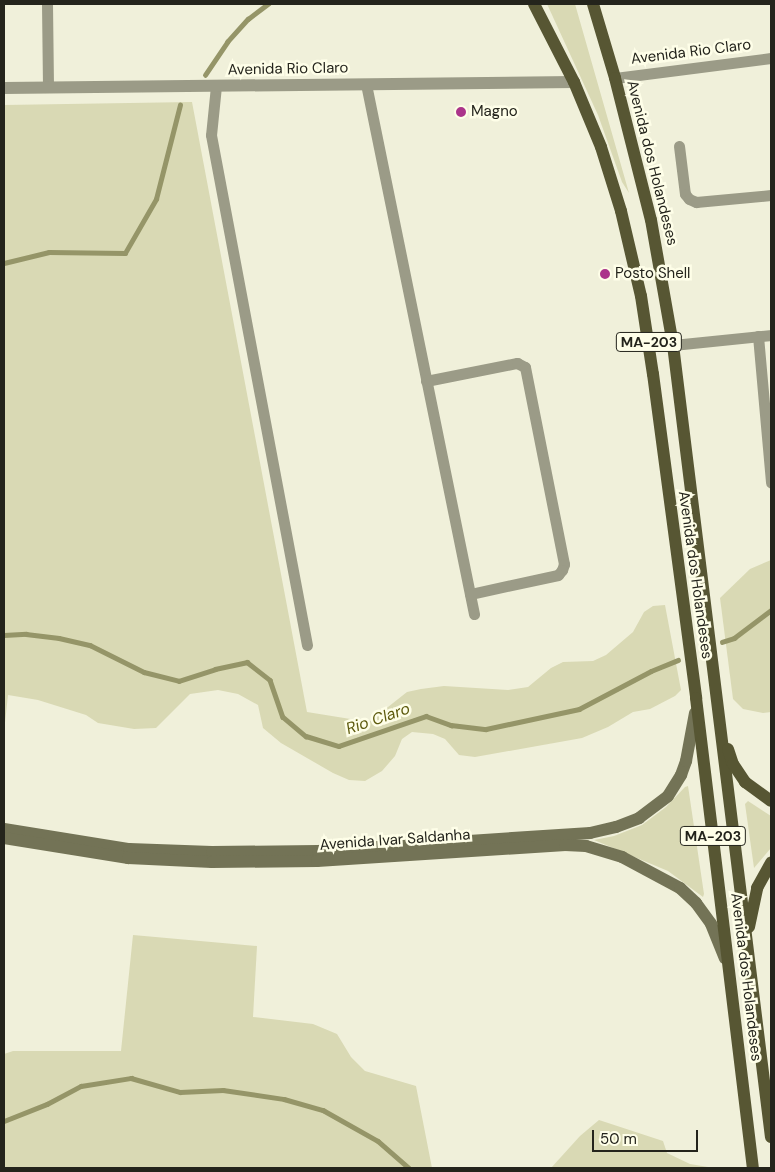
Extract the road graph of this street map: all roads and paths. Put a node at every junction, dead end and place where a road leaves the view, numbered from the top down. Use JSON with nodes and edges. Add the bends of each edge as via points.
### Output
{"nodes":[{"id":1,"x":47,"y":4,"type":"edge"},
{"id":2,"x":534,"y":4,"type":"edge"},
{"id":3,"x":592,"y":4,"type":"edge"},
{"id":4,"x":771,"y":58,"type":"edge"},
{"id":5,"x":615,"y":78,"type":"junction"},
{"id":6,"x":574,"y":82,"type":"junction"},
{"id":7,"x":366,"y":84,"type":"junction"},
{"id":8,"x":216,"y":86,"type":"junction"},
{"id":9,"x":48,"y":87,"type":"junction"},
{"id":10,"x":4,"y":88,"type":"edge"},
{"id":11,"x":679,"y":146,"type":"dead end"},
{"id":12,"x":771,"y":195,"type":"edge"},
{"id":13,"x":771,"y":335,"type":"edge"},
{"id":14,"x":758,"y":336,"type":"junction"},
{"id":15,"x":673,"y":345,"type":"junction"},
{"id":16,"x":426,"y":381,"type":"junction"},
{"id":17,"x":771,"y":482,"type":"edge"},
{"id":18,"x":470,"y":594,"type":"junction"},
{"id":19,"x":474,"y":614,"type":"dead end"},
{"id":20,"x":307,"y":645,"type":"dead end"},
{"id":21,"x":714,"y":680,"type":"junction"},
{"id":22,"x":696,"y":698,"type":"junction"},
{"id":23,"x":771,"y":801,"type":"edge"},
{"id":24,"x":4,"y":829,"type":"edge"},
{"id":25,"x":4,"y":838,"type":"edge"},
{"id":26,"x":771,"y":863,"type":"edge"},
{"id":27,"x":748,"y":949,"type":"junction"},
{"id":28,"x":730,"y":974,"type":"junction"},
{"id":29,"x":771,"y":1137,"type":"edge"},
{"id":30,"x":753,"y":1168,"type":"edge"}],
"edges":[{"from":1,"to":9,"type":"street"},
{"from":2,"to":6,"type":"main road","name":"Avenida dos Holandeses","number":"MA-203"},
{"from":3,"to":5,"type":"main road","name":"Avenida dos Holandeses","number":"MA-203"},
{"from":4,"to":5,"type":"street","name":"Avenida Rio Claro"},
{"from":5,"to":15,"type":"main road","name":"Avenida dos Holandeses","number":"MA-203","via":[[651,220]]},
{"from":6,"to":7,"type":"street","name":"Avenida Rio Claro"},
{"from":6,"to":22,"type":"main road","name":"Avenida dos Holandeses","number":"MA-203","via":[[612,181],[641,296]]},
{"from":7,"to":8,"type":"street","name":"Avenida Rio Claro"},
{"from":7,"to":16,"type":"street"},
{"from":8,"to":9,"type":"street","name":"Avenida Rio Claro"},
{"from":8,"to":20,"type":"street","via":[[211,135]]},
{"from":9,"to":10,"type":"street","name":"Avenida Rio Claro"},
{"from":11,"to":12,"type":"street","via":[[685,194],[689,199],[696,202]]},
{"from":13,"to":14,"type":"street"},
{"from":14,"to":15,"type":"street"},
{"from":14,"to":17,"type":"street"},
{"from":15,"to":21,"type":"main road","name":"Avenida dos Holandeses","number":"MA-203"},
{"from":16,"to":18,"type":"street"},
{"from":16,"to":18,"type":"street","via":[[517,362],[525,367],[564,564],[558,575]]},
{"from":18,"to":19,"type":"street"},
{"from":21,"to":23,"type":"main road","via":[[725,741],[733,764],[745,782]]},
{"from":21,"to":27,"type":"main road","name":"Avenida dos Holandeses","number":"MA-203"},
{"from":22,"to":24,"type":"main road","name":"Avenida Ivar Saldanha","via":[[689,751],[673,790],[644,815],[616,827],[590,833],[318,851],[212,852],[130,849]]},
{"from":22,"to":28,"type":"main road","name":"Avenida dos Holandeses","number":"MA-203"},
{"from":25,"to":28,"type":"main road","name":"Avenida Ivar Saldanha","via":[[128,858],[212,862],[317,861],[586,846],[622,857],[680,888],[711,924]]},
{"from":26,"to":27,"type":"main road","via":[[754,899]]},
{"from":27,"to":29,"type":"main road","name":"Avenida dos Holandeses","number":"MA-203"},
{"from":28,"to":30,"type":"main road","name":"Avenida dos Holandeses","number":"MA-203"}]}
